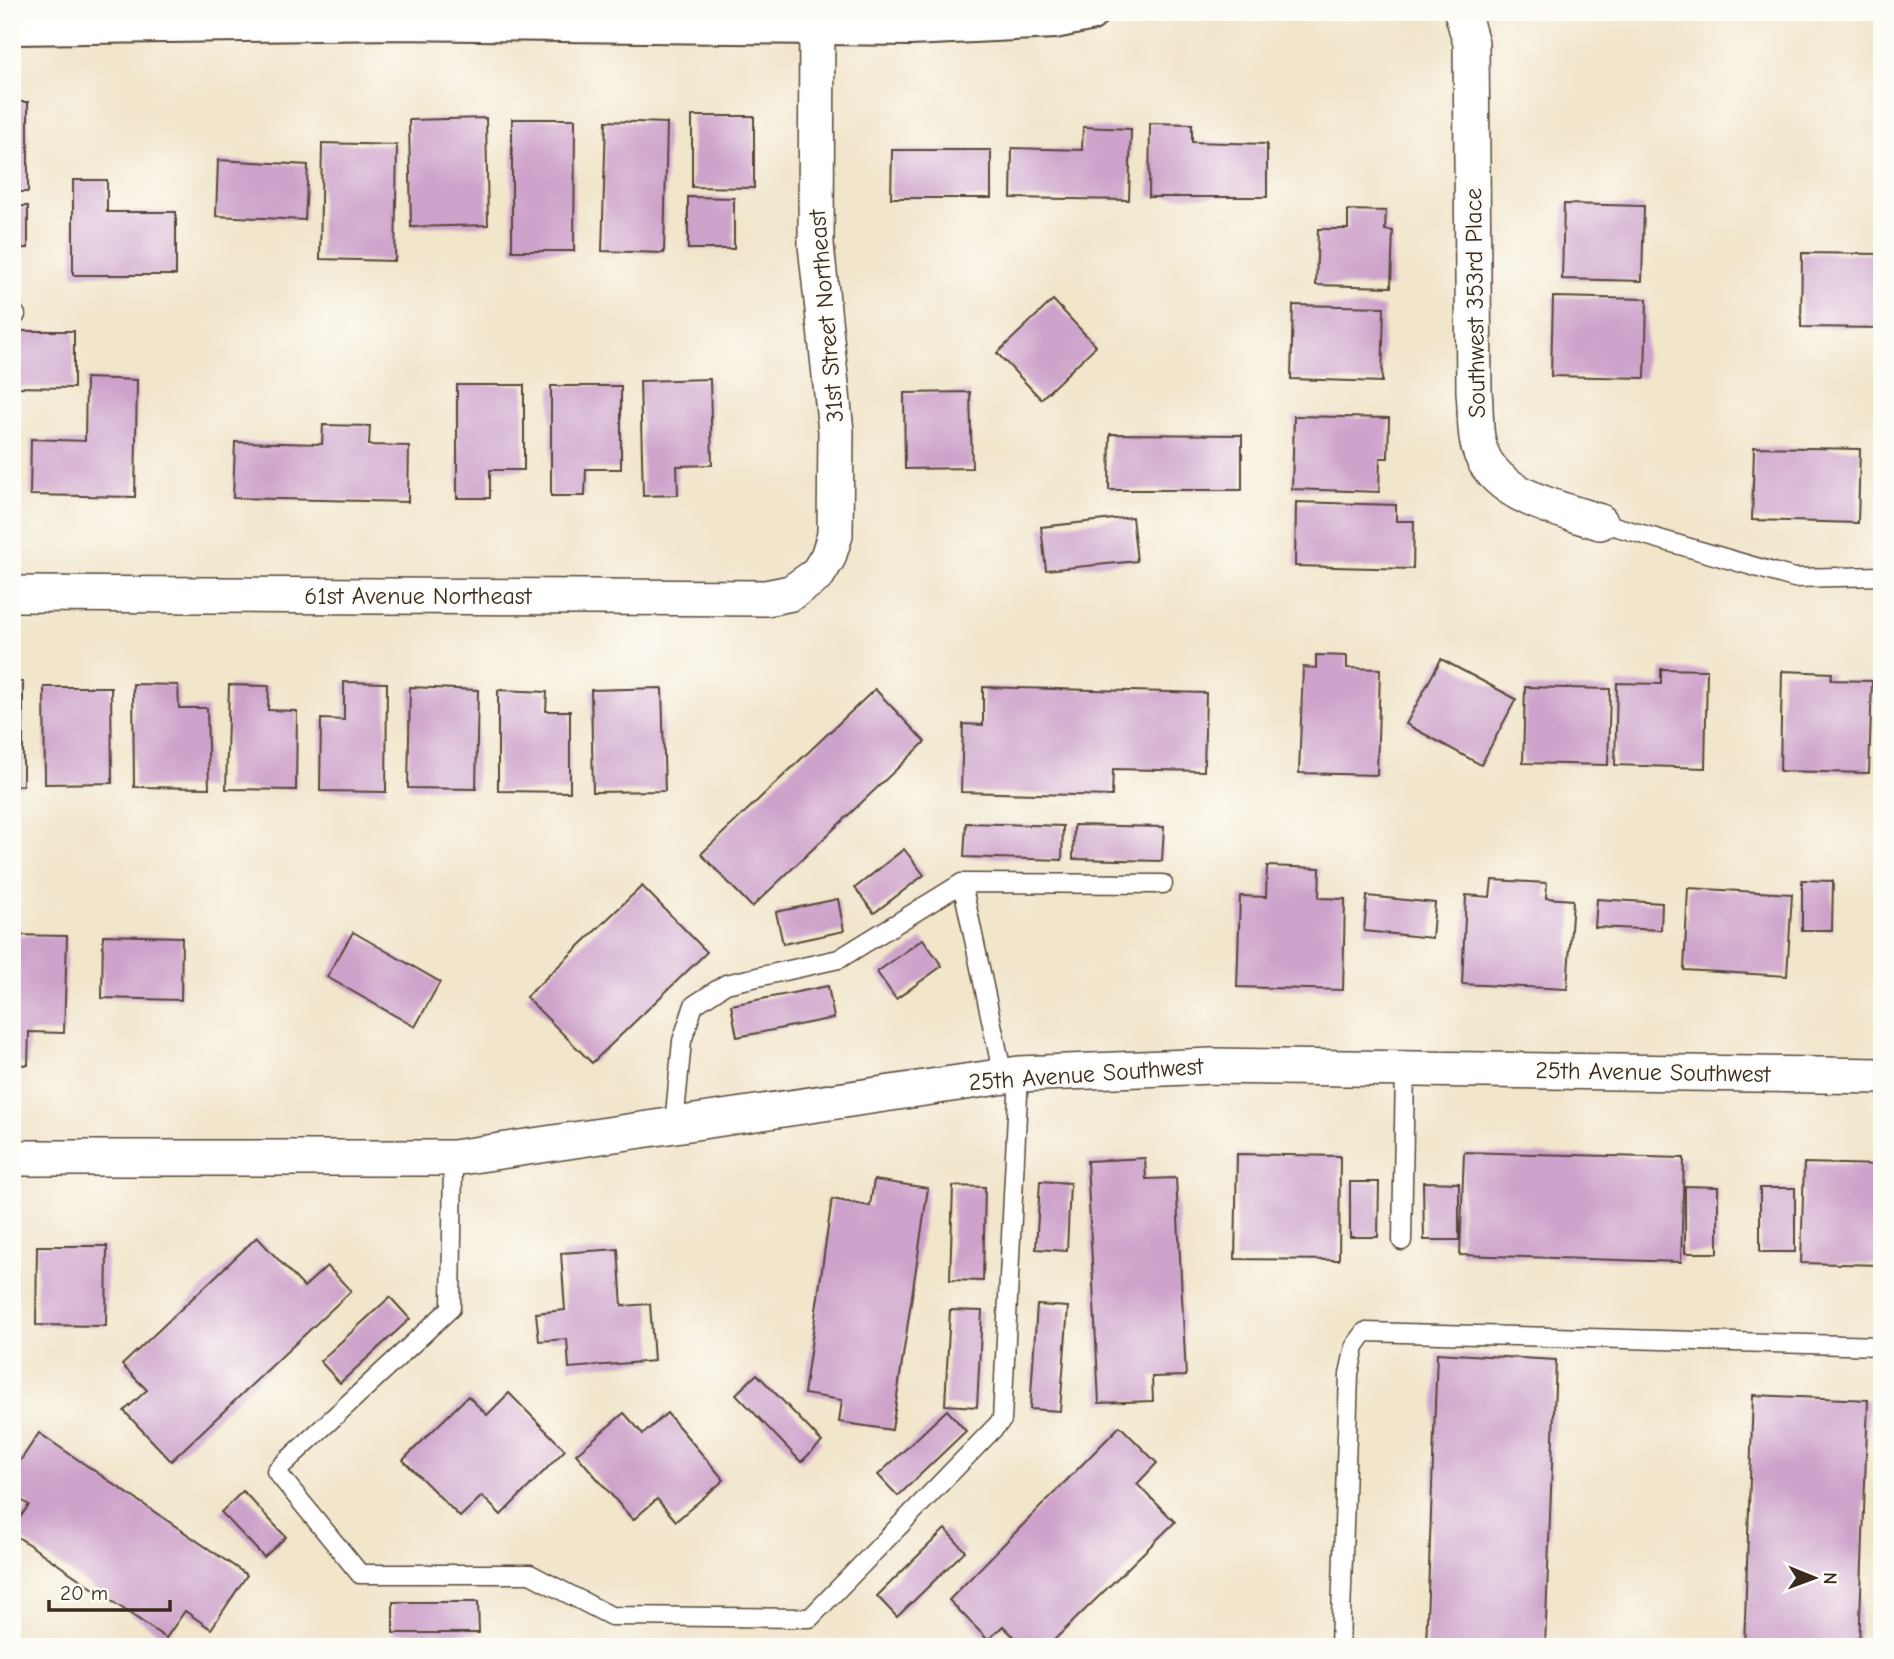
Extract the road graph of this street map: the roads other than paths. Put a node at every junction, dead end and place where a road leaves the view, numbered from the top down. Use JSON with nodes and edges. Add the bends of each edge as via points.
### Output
{"nodes":[{"id":1,"x":1089,"y":12,"type":"edge"},
{"id":2,"x":1462,"y":12,"type":"edge"},
{"id":3,"x":396,"y":16,"type":"edge"},
{"id":4,"x":817,"y":18,"type":"edge"},
{"id":5,"x":114,"y":19,"type":"edge"},
{"id":6,"x":12,"y":25,"type":"edge"},
{"id":7,"x":1600,"y":522,"type":"joint"},
{"id":8,"x":817,"y":575,"type":"joint"},
{"id":9,"x":1882,"y":576,"type":"edge"},
{"id":10,"x":12,"y":594,"type":"edge"},
{"id":11,"x":962,"y":883,"type":"junction"},
{"id":12,"x":1163,"y":884,"type":"dead end"},
{"id":13,"x":1405,"y":1069,"type":"junction"},
{"id":14,"x":1011,"y":1075,"type":"junction"},
{"id":15,"x":1882,"y":1076,"type":"edge"},
{"id":16,"x":674,"y":1125,"type":"junction"},
{"id":17,"x":12,"y":1158,"type":"edge"},
{"id":18,"x":453,"y":1158,"type":"junction"},
{"id":19,"x":1402,"y":1241,"type":"dead end"},
{"id":20,"x":1882,"y":1346,"type":"edge"},
{"id":21,"x":1340,"y":1647,"type":"edge"}],
"edges":[{"from":1,"to":4,"type":"street","via":[[1055,19],[911,26]]},
{"from":2,"to":7,"type":"street","name":"Southwest 353rd Place","via":[[1471,43],[1474,391],[1479,447],[1498,480],[1532,500]]},
{"from":3,"to":4,"type":"street"},
{"from":3,"to":5,"type":"street"},
{"from":4,"to":8,"type":"street","name":"31st Street Northeast","via":[[816,245],[836,431],[835,535]]},
{"from":5,"to":6,"type":"street"},
{"from":7,"to":9,"type":"lane","via":[[1794,578]]},
{"from":8,"to":10,"type":"street","name":"61st Avenue Northeast","via":[[791,593],[766,598]]},
{"from":11,"to":12,"type":"lane"},
{"from":11,"to":14,"type":"lane"},
{"from":11,"to":16,"type":"lane","via":[[839,959],[726,984],[694,1005],[682,1041]]},
{"from":13,"to":14,"type":"street","name":"25th Avenue Southwest","via":[[1212,1066]]},
{"from":13,"to":15,"type":"street","name":"25th Avenue Southwest"},
{"from":13,"to":19,"type":"lane"},
{"from":14,"to":16,"type":"street","name":"25th Avenue Southwest"},
{"from":14,"to":18,"type":"lane","via":[[1002,1420],[810,1618],[611,1616],[530,1574],[360,1574],[276,1471],[451,1308]]},
{"from":16,"to":18,"type":"street","name":"25th Avenue Southwest"},
{"from":17,"to":18,"type":"street","name":"25th Avenue Southwest"},
{"from":20,"to":21,"type":"lane","via":[[1365,1332],[1355,1346],[1349,1374]]}]}
